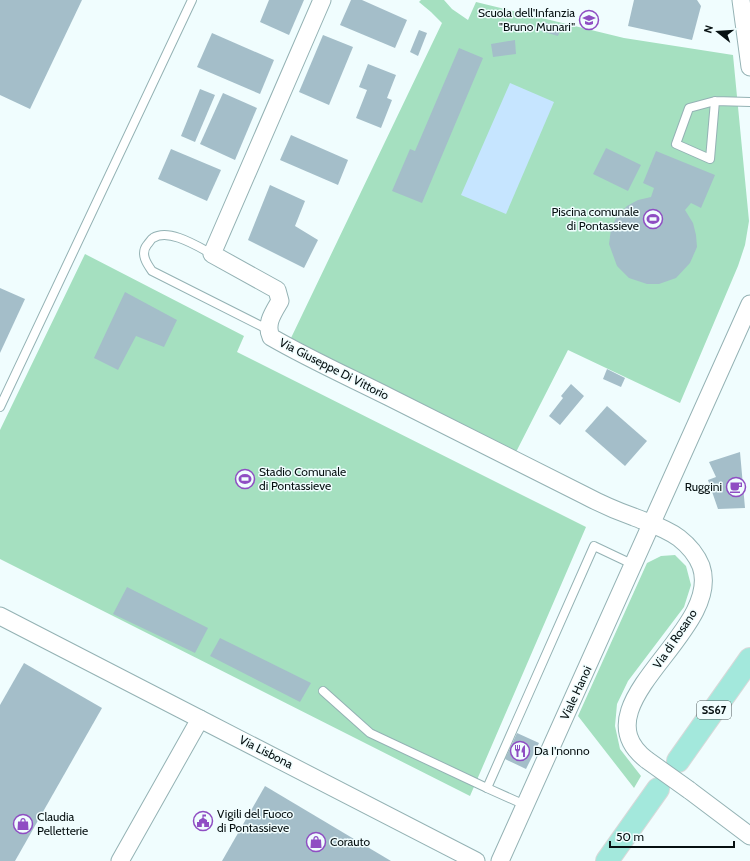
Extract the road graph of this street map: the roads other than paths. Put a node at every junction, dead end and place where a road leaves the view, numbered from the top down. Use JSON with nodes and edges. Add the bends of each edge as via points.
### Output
{"nodes":[{"id":1,"x":192,"y":0,"type":"edge"},
{"id":2,"x":322,"y":0,"type":"edge"},
{"id":3,"x":741,"y":0,"type":"edge"},
{"id":4,"x":750,"y":67,"type":"edge"},
{"id":5,"x":715,"y":101,"type":"junction"},
{"id":6,"x":750,"y":102,"type":"edge"},
{"id":7,"x":212,"y":254,"type":"junction"},
{"id":8,"x":750,"y":304,"type":"edge"},
{"id":9,"x":267,"y":329,"type":"junction"},
{"id":10,"x":0,"y":407,"type":"edge"},
{"id":11,"x":651,"y":524,"type":"junction"},
{"id":12,"x":632,"y":564,"type":"junction"},
{"id":13,"x":0,"y":616,"type":"edge"},
{"id":14,"x":750,"y":659,"type":"edge"},
{"id":15,"x":323,"y":691,"type":"dead end"},
{"id":16,"x":200,"y":719,"type":"junction"},
{"id":17,"x":678,"y":761,"type":"dead end"},
{"id":18,"x":487,"y":788,"type":"junction"},
{"id":19,"x":658,"y":789,"type":"dead end"},
{"id":20,"x":525,"y":805,"type":"junction"},
{"id":21,"x":750,"y":836,"type":"edge"},
{"id":22,"x":120,"y":861,"type":"edge"},
{"id":23,"x":476,"y":861,"type":"edge"},
{"id":24,"x":500,"y":861,"type":"edge"},
{"id":25,"x":607,"y":861,"type":"edge"}],
"edges":[{"from":1,"to":10,"type":"lane"},
{"from":2,"to":7,"type":"street"},
{"from":3,"to":4,"type":"street"},
{"from":5,"to":5,"type":"lane","via":[[689,108],[676,144],[710,159]]},
{"from":5,"to":6,"type":"lane"},
{"from":7,"to":9,"type":"street","name":"Via Giuseppe Di Vittorio","via":[[277,290],[280,301]]},
{"from":7,"to":9,"type":"lane","via":[[184,239],[166,235],[153,238],[145,248],[145,260],[152,271]]},
{"from":8,"to":11,"type":"street"},
{"from":9,"to":11,"type":"street","name":"Via Giuseppe Di Vittorio","via":[[271,336],[306,355],[608,507]]},
{"from":11,"to":12,"type":"street","name":"Viale Hanoi"},
{"from":11,"to":21,"type":"street","name":"Via di Rosano","bridge":true,"via":[[669,532],[688,546],[701,566],[703,587],[692,617],[637,694],[629,713],[630,740],[634,748],[647,760]]},
{"from":12,"to":18,"type":"lane","via":[[594,546]]},
{"from":12,"to":20,"type":"street","name":"Viale Hanoi"},
{"from":13,"to":16,"type":"street","name":"Via Lisbona"},
{"from":14,"to":17,"type":"main road","number":"SS67"},
{"from":15,"to":18,"type":"lane","via":[[370,732]]},
{"from":16,"to":22,"type":"street"},
{"from":16,"to":23,"type":"street","name":"Via Lisbona"},
{"from":18,"to":20,"type":"lane"},
{"from":19,"to":25,"type":"main road"},
{"from":20,"to":24,"type":"street","name":"Viale Hanoi"}]}
